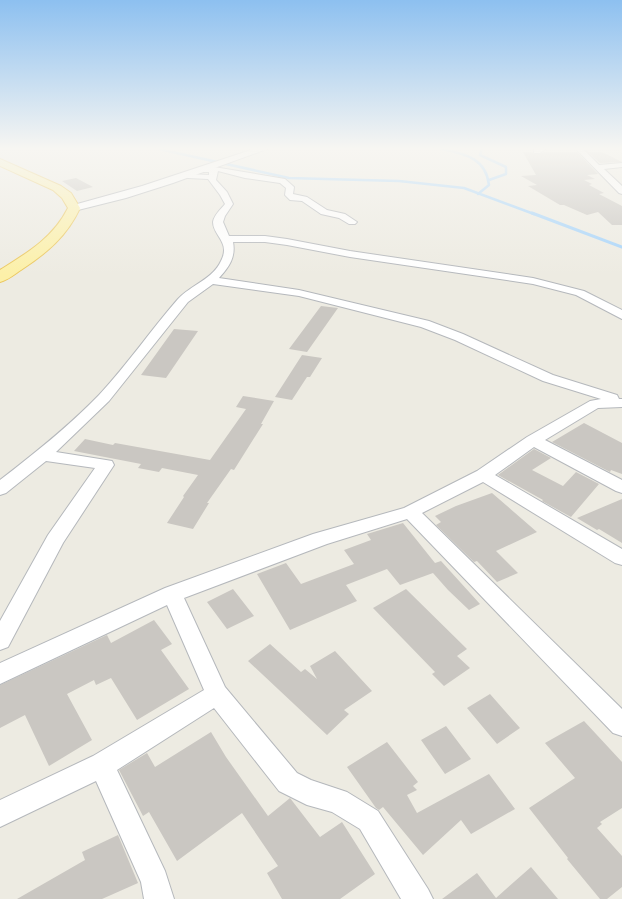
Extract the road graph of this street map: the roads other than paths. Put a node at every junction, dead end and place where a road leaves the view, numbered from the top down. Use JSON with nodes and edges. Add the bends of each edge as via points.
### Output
{"nodes":[{"id":1,"x":61,"y":191,"type":"edge"},
{"id":2,"x":139,"y":191,"type":"edge"},
{"id":3,"x":222,"y":191,"type":"edge"},
{"id":4,"x":290,"y":191,"type":"edge"},
{"id":5,"x":74,"y":208,"type":"junction"},
{"id":6,"x":352,"y":222,"type":"dead end"},
{"id":7,"x":227,"y":239,"type":"junction"},
{"id":8,"x":0,"y":277,"type":"edge"},
{"id":9,"x":211,"y":280,"type":"junction"},
{"id":10,"x":622,"y":315,"type":"edge"},
{"id":11,"x":622,"y":402,"type":"edge"},
{"id":12,"x":533,"y":440,"type":"junction"},
{"id":13,"x":43,"y":455,"type":"junction"},
{"id":14,"x":483,"y":475,"type":"junction"},
{"id":15,"x":622,"y":487,"type":"edge"},
{"id":16,"x":0,"y":489,"type":"edge"},
{"id":17,"x":410,"y":512,"type":"junction"},
{"id":18,"x":622,"y":558,"type":"edge"},
{"id":19,"x":172,"y":594,"type":"junction"},
{"id":20,"x":0,"y":641,"type":"edge"},
{"id":21,"x":0,"y":674,"type":"edge"},
{"id":22,"x":217,"y":694,"type":"junction"},
{"id":23,"x":622,"y":725,"type":"edge"},
{"id":24,"x":102,"y":765,"type":"junction"},
{"id":25,"x":0,"y":814,"type":"edge"},
{"id":26,"x":417,"y":898,"type":"edge"},
{"id":27,"x":159,"y":899,"type":"edge"}],
"edges":[{"from":1,"to":5,"type":"main road"},
{"from":2,"to":5,"type":"street"},
{"from":3,"to":7,"type":"street","via":[[229,204],[218,222],[223,236]]},
{"from":4,"to":6,"type":"street","via":[[289,195],[293,198],[304,200],[324,212],[342,216]]},
{"from":5,"to":8,"type":"main road","via":[[61,233]]},
{"from":7,"to":9,"type":"street","via":[[227,261]]},
{"from":7,"to":10,"type":"street","via":[[287,242],[350,254],[534,281],[580,293]]},
{"from":9,"to":11,"type":"street","via":[[299,293],[425,324],[548,378]]},
{"from":9,"to":13,"type":"street","via":[[184,300],[104,398]]},
{"from":11,"to":12,"type":"street","via":[[595,404]]},
{"from":12,"to":14,"type":"street"},
{"from":12,"to":15,"type":"street"},
{"from":13,"to":16,"type":"street"},
{"from":13,"to":20,"type":"street","via":[[106,465],[55,540]]},
{"from":14,"to":17,"type":"street"},
{"from":14,"to":18,"type":"street"},
{"from":17,"to":19,"type":"street","via":[[320,539]]},
{"from":17,"to":23,"type":"street"},
{"from":19,"to":21,"type":"street"},
{"from":19,"to":22,"type":"street"},
{"from":22,"to":24,"type":"street"},
{"from":22,"to":26,"type":"street","via":[[288,782],[307,792],[338,801],[369,820]]},
{"from":24,"to":25,"type":"street"},
{"from":24,"to":27,"type":"street","via":[[155,881]]}]}
